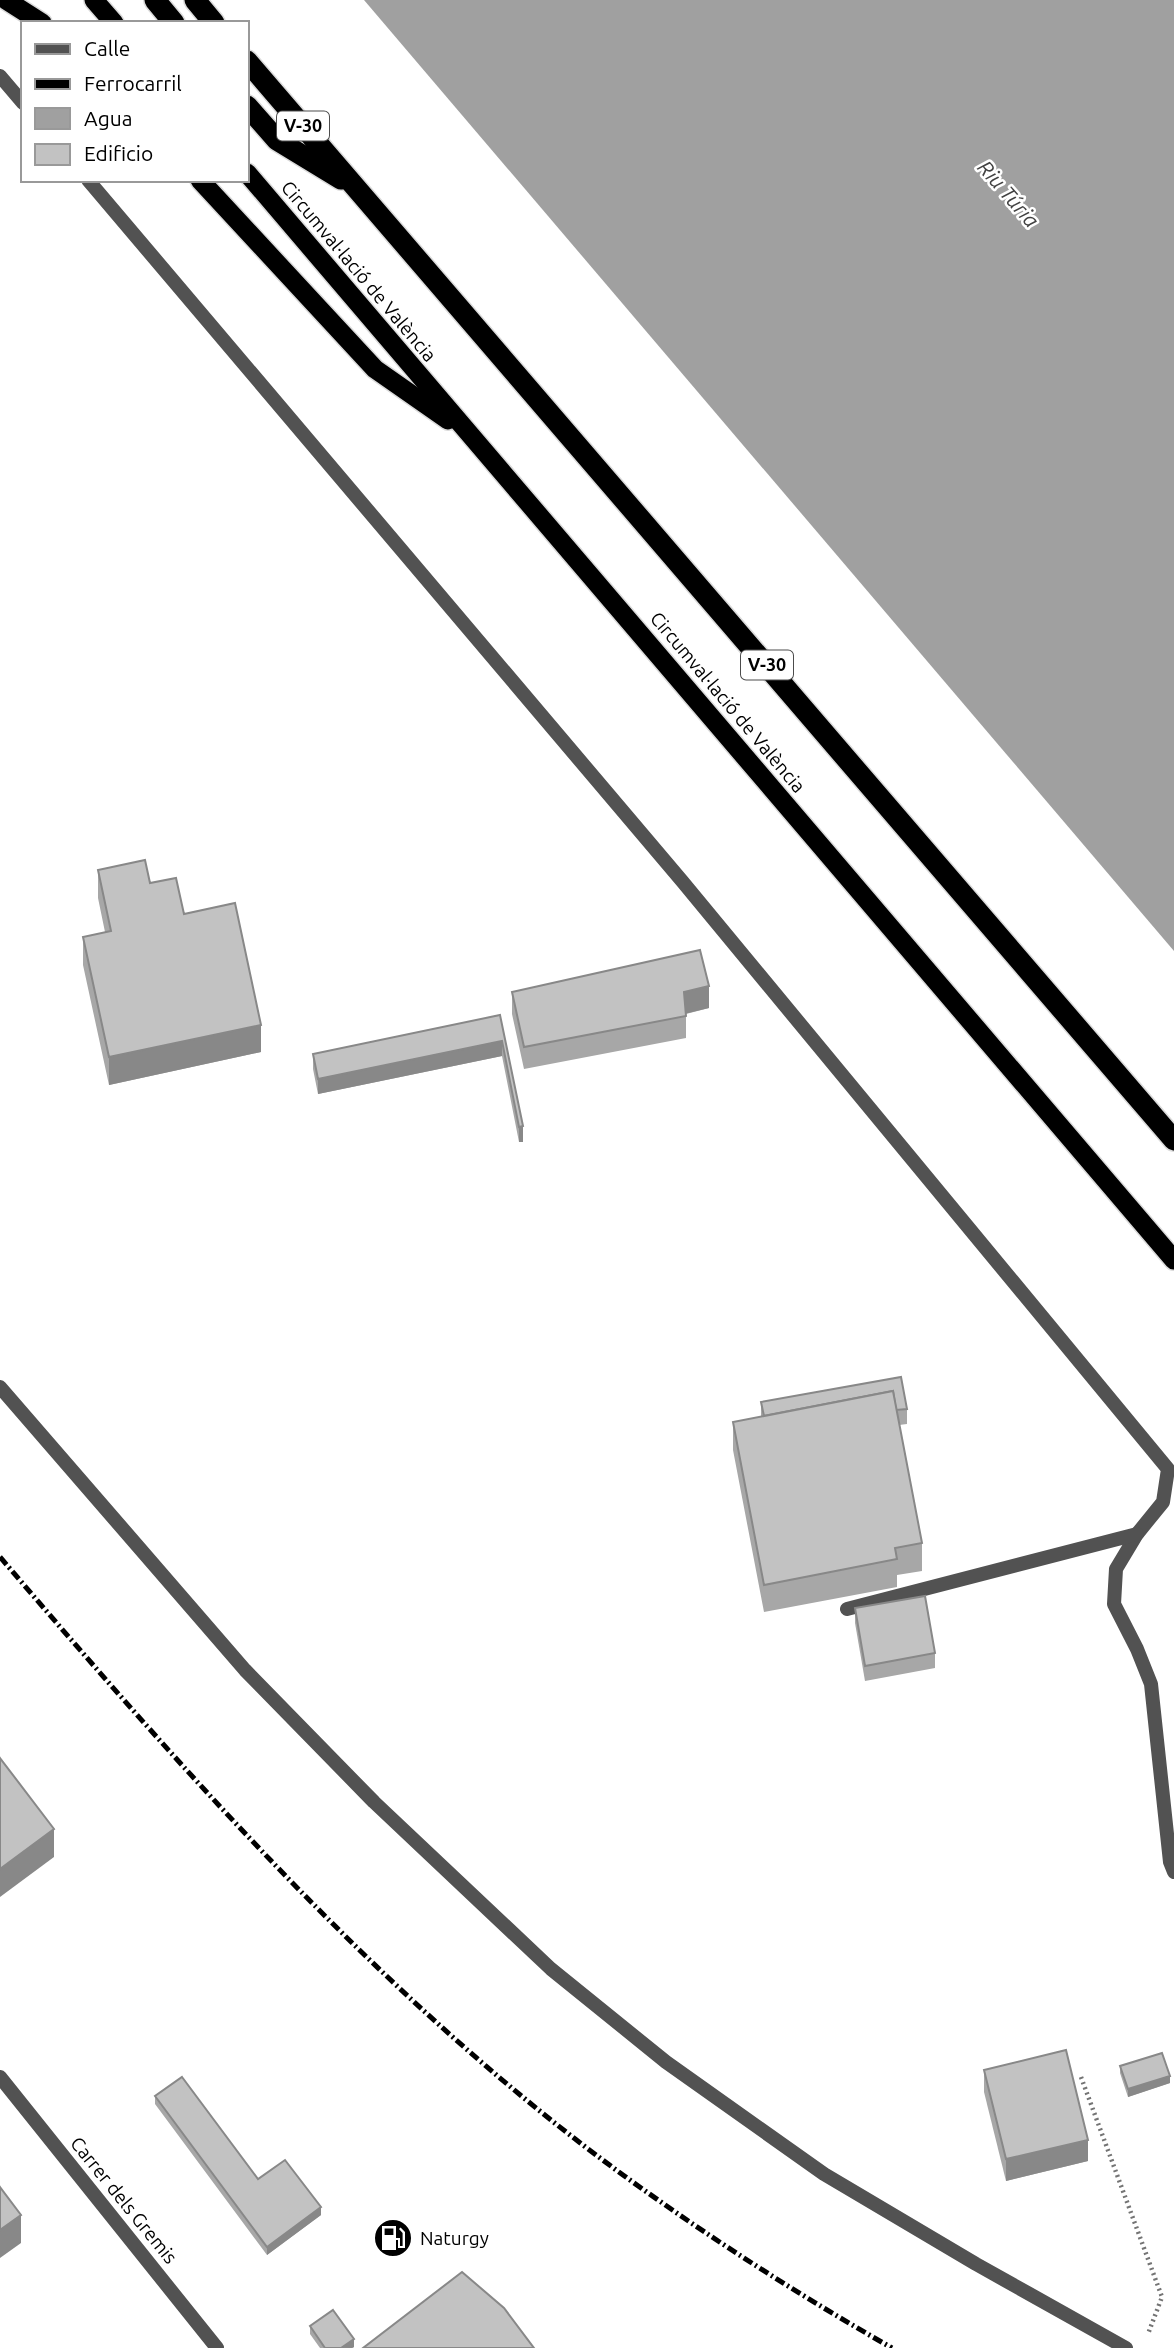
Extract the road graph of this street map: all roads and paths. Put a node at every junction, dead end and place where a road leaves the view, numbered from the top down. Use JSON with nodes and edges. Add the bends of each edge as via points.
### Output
{"nodes":[{"id":1,"x":6,"y":0,"type":"edge"},
{"id":2,"x":32,"y":0,"type":"edge"},
{"id":3,"x":94,"y":0,"type":"edge"},
{"id":4,"x":155,"y":0,"type":"edge"},
{"id":5,"x":195,"y":0,"type":"edge"},
{"id":6,"x":39,"y":21,"type":"edge"},
{"id":7,"x":51,"y":21,"type":"edge"},
{"id":8,"x":112,"y":21,"type":"edge"},
{"id":9,"x":172,"y":21,"type":"edge"},
{"id":10,"x":212,"y":21,"type":"edge"},
{"id":11,"x":248,"y":62,"type":"edge"},
{"id":12,"x":0,"y":76,"type":"edge"},
{"id":13,"x":21,"y":101,"type":"edge"},
{"id":14,"x":248,"y":107,"type":"edge"},
{"id":15,"x":248,"y":174,"type":"edge"},
{"id":16,"x":90,"y":182,"type":"edge"},
{"id":17,"x":202,"y":182,"type":"edge"},
{"id":18,"x":360,"y":191,"type":"junction"},
{"id":19,"x":472,"y":436,"type":"junction"},
{"id":20,"x":1174,"y":1140,"type":"edge"},
{"id":21,"x":1174,"y":1260,"type":"edge"},
{"id":22,"x":0,"y":1387,"type":"edge"},
{"id":23,"x":1138,"y":1534,"type":"junction"},
{"id":24,"x":847,"y":1609,"type":"dead end"},
{"id":25,"x":1174,"y":1872,"type":"edge"},
{"id":26,"x":0,"y":2077,"type":"edge"},
{"id":27,"x":1081,"y":2077,"type":"dead end"},
{"id":28,"x":1147,"y":2335,"type":"dead end"},
{"id":29,"x":217,"y":2348,"type":"edge"},
{"id":30,"x":1126,"y":2348,"type":"edge"}],
"edges":[{"from":1,"to":6,"type":"highway"},
{"from":2,"to":7,"type":"highway"},
{"from":3,"to":8,"type":"highway"},
{"from":4,"to":9,"type":"highway"},
{"from":5,"to":10,"type":"highway"},
{"from":11,"to":18,"type":"highway","number":"V-30"},
{"from":12,"to":13,"type":"street"},
{"from":14,"to":18,"type":"highway","via":[[277,140]]},
{"from":15,"to":19,"type":"highway","name":"Circumval·lació de València"},
{"from":16,"to":23,"type":"street","via":[[682,881],[1168,1469],[1163,1502]]},
{"from":17,"to":19,"type":"highway","via":[[375,369]]},
{"from":18,"to":20,"type":"highway","number":"V-30"},
{"from":19,"to":21,"type":"highway","name":"Circumval·lació de València"},
{"from":22,"to":30,"type":"street","via":[[245,1670],[374,1802],[551,1969],[666,2062],[824,2174]]},
{"from":23,"to":24,"type":"street"},
{"from":23,"to":25,"type":"street","via":[[1116,1569],[1114,1604],[1151,1684]]},
{"from":26,"to":29,"type":"street","name":"Carrer dels Gremis"},
{"from":27,"to":28,"type":"path","via":[[1162,2297]]}]}
